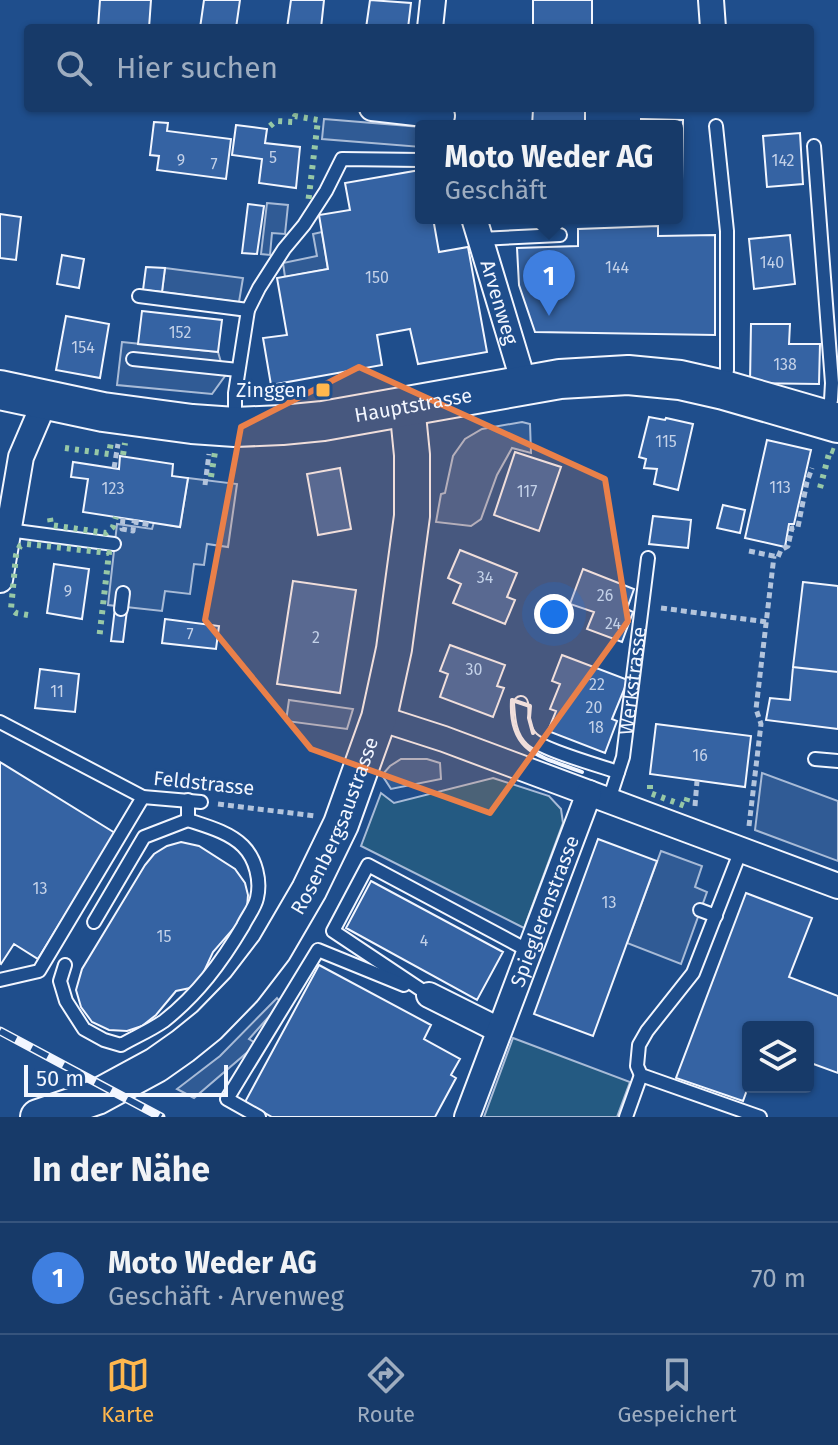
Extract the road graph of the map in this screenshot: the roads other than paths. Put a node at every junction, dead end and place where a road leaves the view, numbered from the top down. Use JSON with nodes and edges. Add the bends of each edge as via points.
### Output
{"nodes":[{"id":1,"x":433,"y":0,"type":"edge"},
{"id":2,"x":711,"y":0,"type":"edge"},
{"id":3,"x":430,"y":24,"type":"edge"},
{"id":4,"x":713,"y":24,"type":"edge"},
{"id":5,"x":403,"y":112,"type":"edge"},
{"id":6,"x":442,"y":117,"type":"edge"},
{"id":7,"x":716,"y":126,"type":"dead end"},
{"id":8,"x":814,"y":146,"type":"dead end"},
{"id":9,"x":415,"y":160,"type":"edge"},
{"id":10,"x":477,"y":229,"type":"edge"},
{"id":11,"x":560,"y":235,"type":"dead end"},
{"id":12,"x":139,"y":296,"type":"dead end"},
{"id":13,"x":248,"y":310,"type":"junction"},
{"id":14,"x":133,"y":359,"type":"dead end"},
{"id":15,"x":238,"y":370,"type":"junction"},
{"id":16,"x":522,"y":387,"type":"junction"},
{"id":17,"x":0,"y":390,"type":"edge"},
{"id":18,"x":724,"y":390,"type":"junction"},
{"id":19,"x":45,"y":401,"type":"junction"},
{"id":20,"x":407,"y":405,"type":"junction"},
{"id":21,"x":831,"y":421,"type":"edge"},
{"id":22,"x":223,"y":436,"type":"junction"},
{"id":23,"x":6,"y":516,"type":"edge"},
{"id":24,"x":114,"y":544,"type":"dead end"},
{"id":25,"x":648,"y":558,"type":"dead end"},
{"id":26,"x":0,"y":580,"type":"edge"},
{"id":27,"x":123,"y":593,"type":"dead end"},
{"id":28,"x":121,"y":609,"type":"dead end"},
{"id":29,"x":521,"y":703,"type":"dead end"},
{"id":30,"x":379,"y":718,"type":"junction"},
{"id":31,"x":0,"y":722,"type":"edge"},
{"id":32,"x":815,"y":759,"type":"dead end"},
{"id":33,"x":838,"y":761,"type":"edge"},
{"id":34,"x":618,"y":772,"type":"junction"},
{"id":35,"x":143,"y":797,"type":"junction"},
{"id":36,"x":599,"y":797,"type":"junction"},
{"id":37,"x":188,"y":820,"type":"junction"},
{"id":38,"x":745,"y":842,"type":"junction"},
{"id":39,"x":838,"y":886,"type":"edge"},
{"id":40,"x":700,"y":910,"type":"dead end"},
{"id":41,"x":716,"y":916,"type":"junction"},
{"id":42,"x":94,"y":922,"type":"dead end"},
{"id":43,"x":531,"y":952,"type":"junction"},
{"id":44,"x":65,"y":965,"type":"dead end"},
{"id":45,"x":0,"y":980,"type":"edge"},
{"id":46,"x":429,"y":995,"type":"junction"},
{"id":47,"x":499,"y":1030,"type":"junction"},
{"id":48,"x":641,"y":1075,"type":"junction"},
{"id":49,"x":38,"y":1117,"type":"edge"},
{"id":50,"x":259,"y":1117,"type":"edge"},
{"id":51,"x":467,"y":1117,"type":"edge"},
{"id":52,"x":626,"y":1117,"type":"edge"},
{"id":53,"x":760,"y":1117,"type":"edge"}],
"edges":[{"from":1,"to":3,"type":"street"},
{"from":2,"to":4,"type":"street"},
{"from":5,"to":6,"type":"street"},
{"from":7,"to":18,"type":"lane","via":[[727,231]]},
{"from":8,"to":21,"type":"lane","name":"Hauptstrasse"},
{"from":9,"to":13,"type":"lane","via":[[342,159]]},
{"from":10,"to":11,"type":"lane"},
{"from":10,"to":16,"type":"street","name":"Arvenweg"},
{"from":12,"to":13,"type":"lane"},
{"from":13,"to":15,"type":"lane"},
{"from":14,"to":15,"type":"lane"},
{"from":15,"to":22,"type":"lane"},
{"from":16,"to":18,"type":"main road","name":"Hauptstrasse","via":[[628,375]]},
{"from":16,"to":20,"type":"main road","name":"Hauptstrasse"},
{"from":17,"to":19,"type":"main road","name":"Hauptstrasse"},
{"from":18,"to":21,"type":"main road","name":"Hauptstrasse"},
{"from":19,"to":22,"type":"main road","name":"Hauptstrasse","via":[[192,424]]},
{"from":19,"to":23,"type":"street","via":[[21,457]]},
{"from":20,"to":22,"type":"main road","name":"Hauptstrasse"},
{"from":20,"to":30,"type":"street","name":"Rosenbergsaustrasse","via":[[412,516]]},
{"from":23,"to":24,"type":"lane"},
{"from":23,"to":26,"type":"street"},
{"from":25,"to":34,"type":"lane","name":"Werkstrasse"},
{"from":27,"to":28,"type":"lane"},
{"from":29,"to":34,"type":"lane","via":[[523,726],[532,739]]},
{"from":30,"to":36,"type":"street"},
{"from":30,"to":49,"type":"street","name":"Rosenbergsaustrasse","via":[[341,824],[309,890],[244,989],[209,1025],[156,1065],[97,1097]]},
{"from":31,"to":35,"type":"lane","name":"Feldstrasse"},
{"from":32,"to":33,"type":"lane"},
{"from":34,"to":36,"type":"lane","name":"Werkstrasse"},
{"from":35,"to":37,"type":"lane","name":"Feldstrasse","via":[[194,801]]},
{"from":35,"to":45,"type":"lane","via":[[39,971]]},
{"from":36,"to":38,"type":"street"},
{"from":36,"to":43,"type":"street","name":"Spieglerenstrasse"},
{"from":37,"to":42,"type":"lane","via":[[144,837]]},
{"from":37,"to":44,"type":"lane","via":[[245,847],[259,881],[257,901],[204,984],[162,1022],[121,1045],[84,1029],[60,981]]},
{"from":38,"to":39,"type":"street"},
{"from":38,"to":41,"type":"lane"},
{"from":40,"to":41,"type":"lane"},
{"from":41,"to":48,"type":"lane","via":[[693,973],[639,1045]]},
{"from":43,"to":46,"type":"lane","via":[[368,865],[333,931]]},
{"from":43,"to":47,"type":"street","name":"Spieglerenstrasse"},
{"from":46,"to":47,"type":"street"},
{"from":46,"to":50,"type":"lane","via":[[318,950],[227,1099]]},
{"from":47,"to":51,"type":"street","name":"Spieglerenstrasse"},
{"from":48,"to":52,"type":"lane"},
{"from":48,"to":53,"type":"lane"}]}
